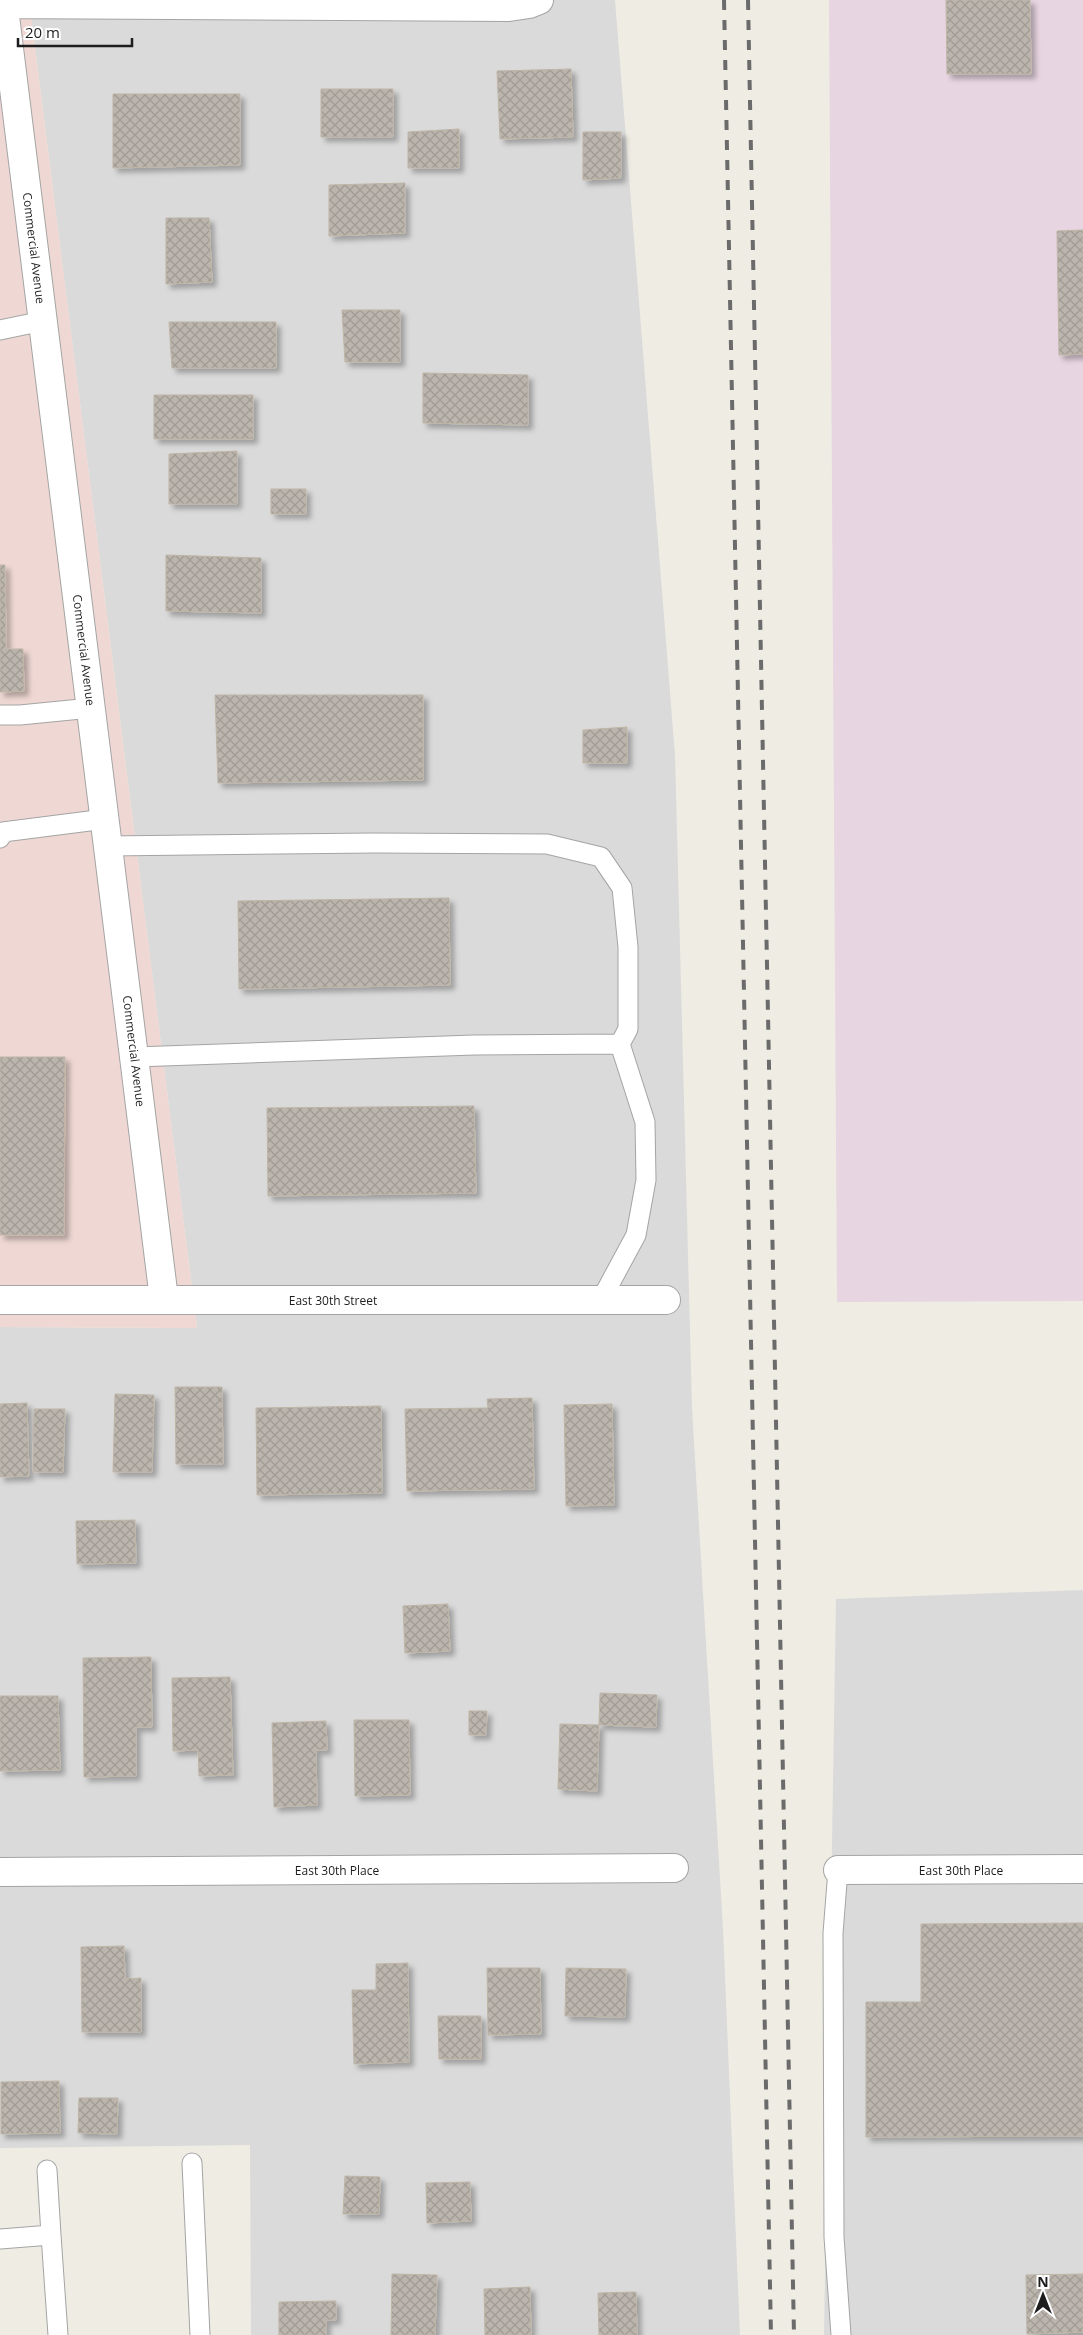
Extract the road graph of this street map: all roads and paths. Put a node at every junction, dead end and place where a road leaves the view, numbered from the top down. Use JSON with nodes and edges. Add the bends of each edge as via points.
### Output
{"nodes":[{"id":1,"x":539,"y":0,"type":"edge"},
{"id":2,"x":2,"y":3,"type":"edge"},
{"id":3,"x":276,"y":3,"type":"edge"},
{"id":4,"x":43,"y":321,"type":"junction"},
{"id":5,"x":0,"y":330,"type":"edge"},
{"id":6,"x":91,"y":708,"type":"junction"},
{"id":7,"x":0,"y":715,"type":"edge"},
{"id":8,"x":105,"y":819,"type":"junction"},
{"id":9,"x":0,"y":838,"type":"edge"},
{"id":10,"x":108,"y":846,"type":"junction"},
{"id":11,"x":620,"y":1044,"type":"junction"},
{"id":12,"x":134,"y":1057,"type":"junction"},
{"id":13,"x":164,"y":1299,"type":"junction"},
{"id":14,"x":0,"y":1300,"type":"edge"},
{"id":15,"x":601,"y":1300,"type":"junction"},
{"id":16,"x":666,"y":1300,"type":"dead end"},
{"id":17,"x":674,"y":1868,"type":"dead end"},
{"id":18,"x":1083,"y":1869,"type":"edge"},
{"id":19,"x":838,"y":1870,"type":"joint"},
{"id":20,"x":0,"y":1872,"type":"edge"},
{"id":21,"x":192,"y":2163,"type":"dead end"},
{"id":22,"x":47,"y":2170,"type":"dead end"},
{"id":23,"x":51,"y":2235,"type":"junction"},
{"id":24,"x":0,"y":2239,"type":"edge"},
{"id":25,"x":58,"y":2335,"type":"edge"},
{"id":26,"x":200,"y":2335,"type":"edge"},
{"id":27,"x":841,"y":2335,"type":"edge"}],
"edges":[{"from":1,"to":3,"type":"street","via":[[508,7]]},
{"from":2,"to":3,"type":"street"},
{"from":2,"to":4,"type":"street","name":"Commercial Avenue"},
{"from":4,"to":5,"type":"lane"},
{"from":4,"to":6,"type":"street","name":"Commercial Avenue"},
{"from":6,"to":7,"type":"lane","via":[[20,716]]},
{"from":6,"to":8,"type":"street","name":"Commercial Avenue"},
{"from":8,"to":9,"type":"lane","via":[[3,832]]},
{"from":8,"to":10,"type":"street","name":"Commercial Avenue"},
{"from":10,"to":11,"type":"lane","via":[[547,844],[600,857],[622,888],[628,947],[628,1029]]},
{"from":10,"to":12,"type":"street","name":"Commercial Avenue"},
{"from":11,"to":12,"type":"lane","via":[[474,1045]]},
{"from":11,"to":15,"type":"lane","via":[[645,1122],[646,1180],[636,1235]]},
{"from":12,"to":13,"type":"street","name":"Commercial Avenue"},
{"from":13,"to":14,"type":"street","name":"East 30th Street"},
{"from":13,"to":15,"type":"street","name":"East 30th Street"},
{"from":15,"to":16,"type":"street","name":"East 30th Street"},
{"from":17,"to":20,"type":"street","name":"East 30th Place"},
{"from":18,"to":19,"type":"street","name":"East 30th Place"},
{"from":19,"to":27,"type":"lane","via":[[833,1933],[834,2227]]},
{"from":21,"to":26,"type":"lane"},
{"from":22,"to":23,"type":"lane"},
{"from":23,"to":24,"type":"lane"},
{"from":23,"to":25,"type":"lane"}]}
